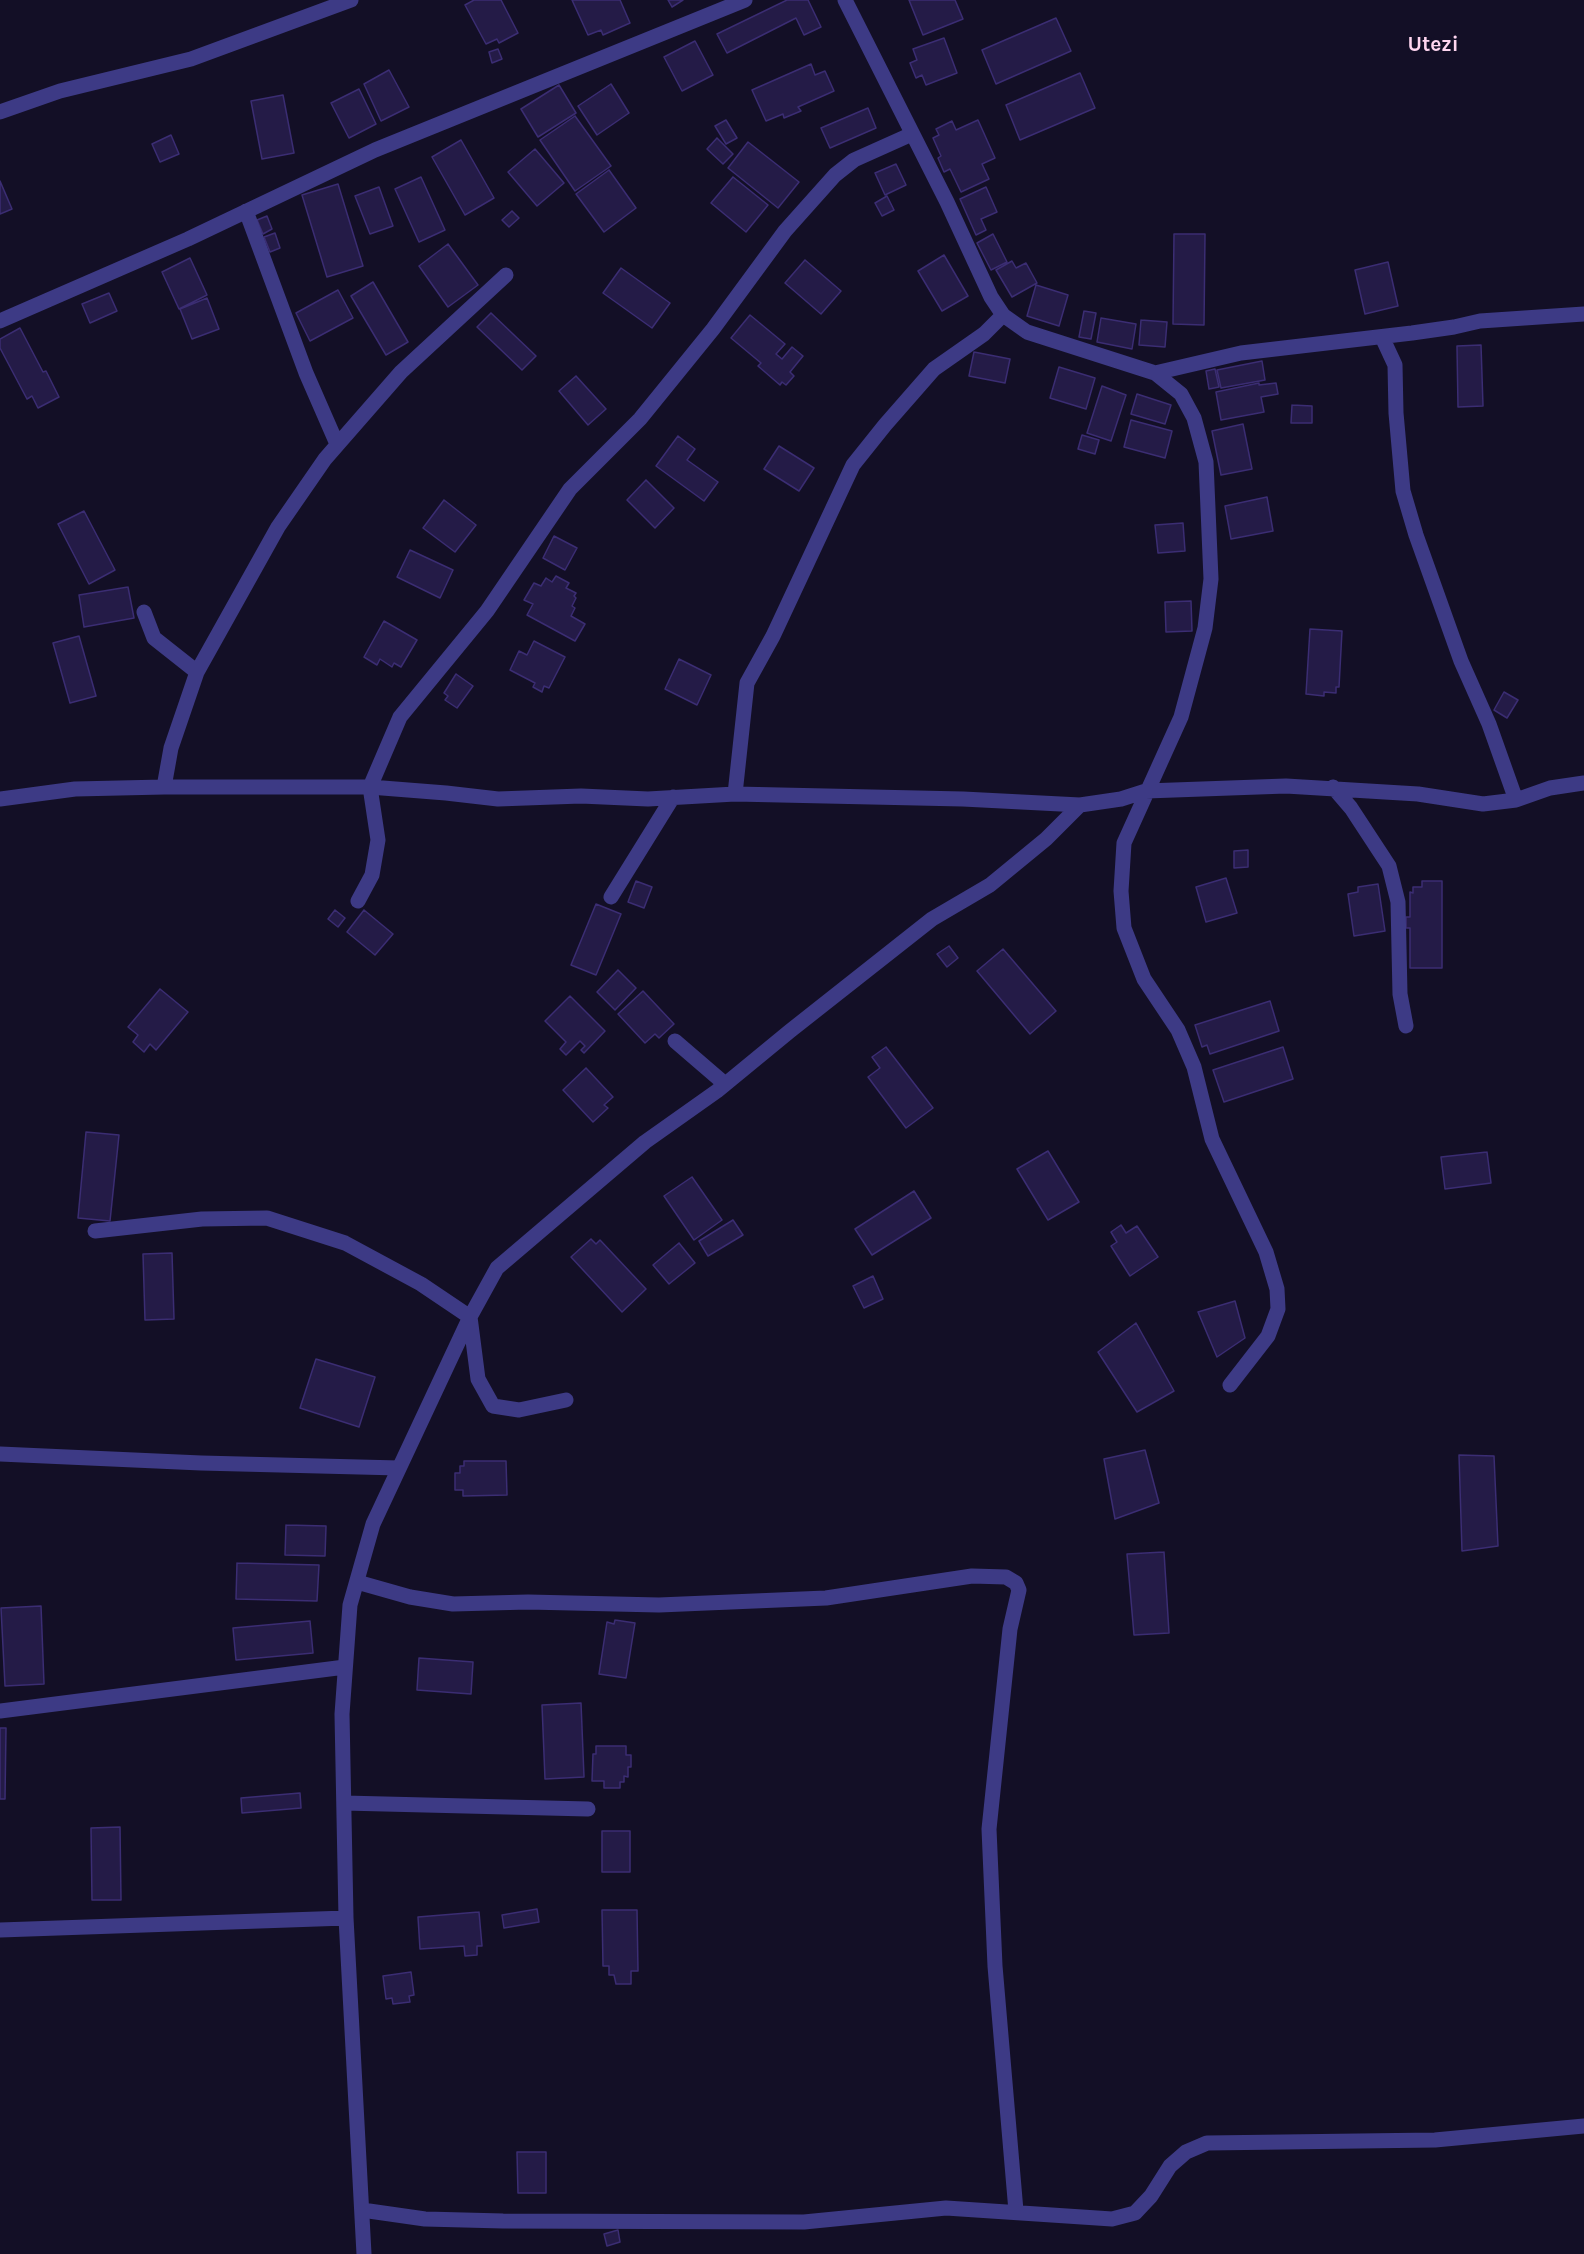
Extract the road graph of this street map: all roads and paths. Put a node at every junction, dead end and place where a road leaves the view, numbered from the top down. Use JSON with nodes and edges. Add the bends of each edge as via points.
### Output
{"nodes":[{"id":1,"x":351,"y":0,"type":"edge"},
{"id":2,"x":745,"y":0,"type":"edge"},
{"id":3,"x":845,"y":0,"type":"edge"},
{"id":4,"x":0,"y":112,"type":"edge"},
{"id":5,"x":912,"y":134,"type":"junction"},
{"id":6,"x":246,"y":212,"type":"junction"},
{"id":7,"x":506,"y":275,"type":"dead end"},
{"id":8,"x":1584,"y":314,"type":"edge"},
{"id":9,"x":1003,"y":315,"type":"junction"},
{"id":10,"x":0,"y":321,"type":"edge"},
{"id":11,"x":1382,"y":337,"type":"junction"},
{"id":12,"x":1155,"y":373,"type":"junction"},
{"id":13,"x":338,"y":444,"type":"junction"},
{"id":14,"x":144,"y":612,"type":"dead end"},
{"id":15,"x":197,"y":672,"type":"junction"},
{"id":16,"x":1584,"y":783,"type":"edge"},
{"id":17,"x":164,"y":787,"type":"junction"},
{"id":18,"x":1333,"y":787,"type":"junction"},
{"id":19,"x":370,"y":788,"type":"junction"},
{"id":20,"x":1146,"y":791,"type":"junction"},
{"id":21,"x":735,"y":794,"type":"junction"},
{"id":22,"x":673,"y":797,"type":"junction"},
{"id":23,"x":0,"y":800,"type":"edge"},
{"id":24,"x":1516,"y":800,"type":"junction"},
{"id":25,"x":1080,"y":804,"type":"junction"},
{"id":26,"x":611,"y":897,"type":"dead end"},
{"id":27,"x":358,"y":901,"type":"dead end"},
{"id":28,"x":1406,"y":1026,"type":"dead end"},
{"id":29,"x":675,"y":1041,"type":"dead end"},
{"id":30,"x":725,"y":1084,"type":"junction"},
{"id":31,"x":95,"y":1231,"type":"dead end"},
{"id":32,"x":470,"y":1317,"type":"junction"},
{"id":33,"x":1230,"y":1384,"type":"dead end"},
{"id":34,"x":566,"y":1400,"type":"dead end"},
{"id":35,"x":0,"y":1454,"type":"edge"},
{"id":36,"x":399,"y":1468,"type":"junction"},
{"id":37,"x":357,"y":1582,"type":"junction"},
{"id":38,"x":345,"y":1667,"type":"junction"},
{"id":39,"x":0,"y":1711,"type":"edge"},
{"id":40,"x":344,"y":1803,"type":"junction"},
{"id":41,"x":588,"y":1809,"type":"dead end"},
{"id":42,"x":346,"y":1918,"type":"junction"},
{"id":43,"x":0,"y":1930,"type":"edge"},
{"id":44,"x":1584,"y":2126,"type":"edge"},
{"id":45,"x":362,"y":2210,"type":"junction"},
{"id":46,"x":1016,"y":2211,"type":"junction"},
{"id":47,"x":364,"y":2254,"type":"edge"}],
"edges":[{"from":1,"to":4,"type":"street","via":[[191,59],[60,92]]},
{"from":2,"to":6,"type":"street","via":[[375,150]]},
{"from":3,"to":5,"type":"street"},
{"from":5,"to":9,"type":"street"},
{"from":5,"to":19,"type":"street","via":[[854,160],[835,175],[785,231],[640,419],[570,489],[487,611],[400,717]]},
{"from":6,"to":10,"type":"street"},
{"from":6,"to":13,"type":"street","via":[[306,373]]},
{"from":7,"to":13,"type":"street","via":[[401,372]]},
{"from":8,"to":11,"type":"street","via":[[1480,321]]},
{"from":9,"to":12,"type":"street","via":[[1027,332]]},
{"from":9,"to":21,"type":"street","via":[[984,334],[934,369],[853,465],[747,684]]},
{"from":11,"to":12,"type":"street","via":[[1240,353]]},
{"from":11,"to":24,"type":"street","via":[[1395,364],[1403,491],[1416,536]]},
{"from":12,"to":20,"type":"street","via":[[1181,394],[1194,418],[1206,462],[1211,579],[1206,628],[1194,676],[1181,717]]},
{"from":13,"to":15,"type":"street","via":[[278,527]]},
{"from":14,"to":15,"type":"street","via":[[154,638]]},
{"from":15,"to":17,"type":"street","via":[[171,748]]},
{"from":16,"to":24,"type":"street"},
{"from":17,"to":19,"type":"street"},
{"from":17,"to":23,"type":"street","via":[[75,789]]},
{"from":18,"to":20,"type":"street"},
{"from":18,"to":24,"type":"street","via":[[1483,804]]},
{"from":18,"to":28,"type":"street","via":[[1389,866],[1398,902]]},
{"from":19,"to":22,"type":"street","via":[[498,799]]},
{"from":19,"to":27,"type":"street","via":[[378,840],[372,875]]},
{"from":20,"to":25,"type":"street","via":[[1121,799]]},
{"from":20,"to":33,"type":"street","via":[[1124,843],[1124,928],[1144,980],[1178,1030],[1194,1067],[1212,1139],[1266,1252],[1277,1289],[1278,1309],[1268,1336]]},
{"from":21,"to":22,"type":"street"},
{"from":21,"to":25,"type":"street"},
{"from":22,"to":26,"type":"street"},
{"from":25,"to":30,"type":"street","via":[[1046,839],[990,885],[932,919]]},
{"from":29,"to":30,"type":"street"},
{"from":30,"to":32,"type":"street","via":[[645,1142],[498,1268]]},
{"from":31,"to":32,"type":"street","via":[[202,1219],[267,1218],[345,1243],[421,1284]]},
{"from":32,"to":34,"type":"street","via":[[478,1379],[493,1406],[519,1410]]},
{"from":32,"to":36,"type":"street"},
{"from":35,"to":36,"type":"street"},
{"from":36,"to":37,"type":"street","via":[[373,1524]]},
{"from":37,"to":38,"type":"street","via":[[350,1605]]},
{"from":37,"to":46,"type":"street","via":[[453,1604],[659,1605],[826,1598],[972,1576],[1006,1577],[1016,1583],[1019,1590],[1010,1629],[989,1829],[995,1966]]},
{"from":38,"to":39,"type":"street"},
{"from":38,"to":40,"type":"street"},
{"from":40,"to":41,"type":"street"},
{"from":40,"to":42,"type":"street"},
{"from":42,"to":43,"type":"street"},
{"from":42,"to":45,"type":"street"},
{"from":44,"to":46,"type":"street","via":[[1435,2140],[1207,2144],[1186,2152],[1170,2166],[1135,2213],[1112,2219]]},
{"from":45,"to":46,"type":"street","via":[[425,2219],[549,2222],[804,2222],[946,2208]]},
{"from":45,"to":47,"type":"street"}]}
